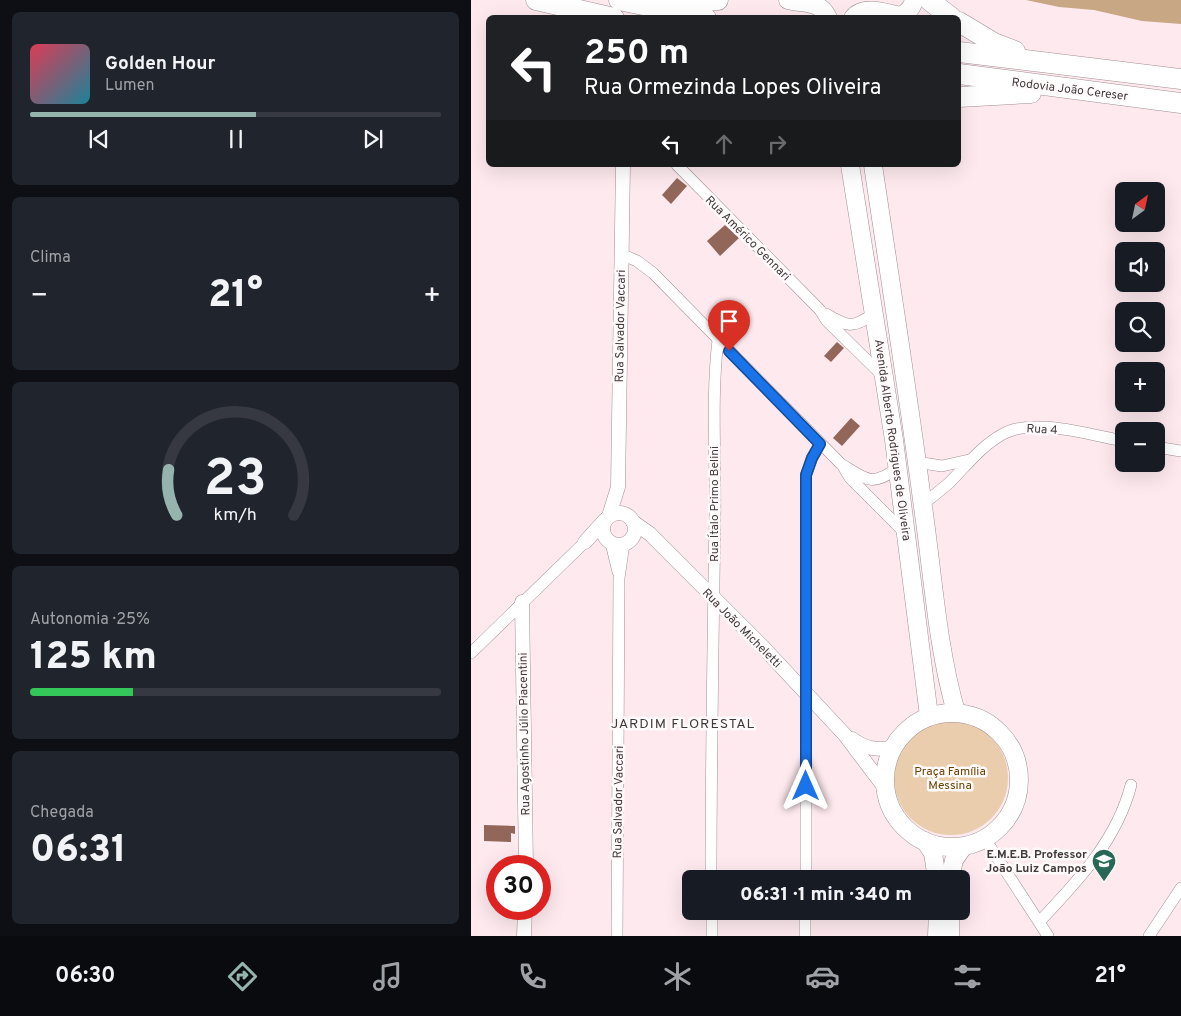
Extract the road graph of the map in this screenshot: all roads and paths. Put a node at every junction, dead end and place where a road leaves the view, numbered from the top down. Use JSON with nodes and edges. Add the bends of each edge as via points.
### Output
{"nodes":[{"id":1,"x":536,"y":0,"type":"edge"},
{"id":2,"x":619,"y":0,"type":"edge"},
{"id":3,"x":718,"y":0,"type":"edge"},
{"id":4,"x":787,"y":0,"type":"edge"},
{"id":5,"x":914,"y":0,"type":"edge"},
{"id":6,"x":929,"y":0,"type":"edge"},
{"id":7,"x":649,"y":6,"type":"junction"},
{"id":8,"x":601,"y":15,"type":"edge"},
{"id":9,"x":692,"y":15,"type":"edge"},
{"id":10,"x":826,"y":15,"type":"edge"},
{"id":11,"x":855,"y":15,"type":"edge"},
{"id":12,"x":894,"y":15,"type":"edge"},
{"id":13,"x":902,"y":15,"type":"edge"},
{"id":14,"x":948,"y":15,"type":"edge"},
{"id":15,"x":961,"y":23,"type":"edge"},
{"id":16,"x":961,"y":52,"type":"edge"},
{"id":17,"x":1053,"y":63,"type":"junction"},
{"id":18,"x":961,"y":74,"type":"edge"},
{"id":19,"x":1181,"y":79,"type":"edge"},
{"id":20,"x":1099,"y":93,"type":"junction"},
{"id":21,"x":961,"y":97,"type":"edge"},
{"id":22,"x":1181,"y":103,"type":"edge"},
{"id":23,"x":623,"y":167,"type":"edge"},
{"id":24,"x":679,"y":167,"type":"edge"},
{"id":25,"x":850,"y":167,"type":"edge"},
{"id":26,"x":873,"y":167,"type":"edge"},
{"id":27,"x":882,"y":229,"type":"junction"},
{"id":28,"x":861,"y":231,"type":"junction"},
{"id":29,"x":621,"y":254,"type":"junction"},
{"id":30,"x":820,"y":310,"type":"junction"},
{"id":31,"x":875,"y":313,"type":"junction"},
{"id":32,"x":718,"y":340,"type":"junction"},
{"id":33,"x":885,"y":378,"type":"junction"},
{"id":34,"x":1115,"y":440,"type":"edge"},
{"id":35,"x":820,"y":444,"type":"junction"},
{"id":36,"x":1165,"y":448,"type":"edge"},
{"id":37,"x":1181,"y":451,"type":"edge"},
{"id":38,"x":969,"y":460,"type":"junction"},
{"id":39,"x":915,"y":462,"type":"junction"},
{"id":40,"x":841,"y":464,"type":"junction"},
{"id":41,"x":897,"y":468,"type":"junction"},
{"id":42,"x":618,"y":487,"type":"junction"},
{"id":43,"x":923,"y":504,"type":"junction"},
{"id":44,"x":607,"y":518,"type":"junction"},
{"id":45,"x":630,"y":518,"type":"junction"},
{"id":46,"x":907,"y":535,"type":"junction"},
{"id":47,"x":585,"y":542,"type":"junction"},
{"id":48,"x":617,"y":542,"type":"junction"},
{"id":49,"x":659,"y":544,"type":"junction"},
{"id":50,"x":714,"y":599,"type":"junction"},
{"id":51,"x":522,"y":602,"type":"junction"},
{"id":52,"x":471,"y":653,"type":"edge"},
{"id":53,"x":805,"y":691,"type":"junction"},
{"id":54,"x":956,"y":712,"type":"junction"},
{"id":55,"x":929,"y":716,"type":"junction"},
{"id":56,"x":845,"y":735,"type":"junction"},
{"id":57,"x":893,"y":748,"type":"junction"},
{"id":58,"x":1131,"y":785,"type":"dead end"},
{"id":59,"x":885,"y":788,"type":"junction"},
{"id":60,"x":985,"y":839,"type":"junction"},
{"id":61,"x":925,"y":841,"type":"junction"},
{"id":62,"x":963,"y":847,"type":"junction"},
{"id":63,"x":526,"y":855,"type":"edge"},
{"id":64,"x":711,"y":870,"type":"edge"},
{"id":65,"x":806,"y":870,"type":"edge"},
{"id":66,"x":936,"y":870,"type":"edge"},
{"id":67,"x":951,"y":870,"type":"edge"},
{"id":68,"x":1181,"y":888,"type":"edge"},
{"id":69,"x":525,"y":920,"type":"edge"},
{"id":70,"x":712,"y":920,"type":"edge"},
{"id":71,"x":805,"y":920,"type":"edge"},
{"id":72,"x":938,"y":920,"type":"edge"},
{"id":73,"x":950,"y":920,"type":"edge"},
{"id":74,"x":1040,"y":921,"type":"junction"},
{"id":75,"x":524,"y":936,"type":"edge"},
{"id":76,"x":617,"y":936,"type":"edge"},
{"id":77,"x":712,"y":936,"type":"edge"},
{"id":78,"x":805,"y":936,"type":"edge"},
{"id":79,"x":937,"y":936,"type":"edge"},
{"id":80,"x":950,"y":936,"type":"edge"},
{"id":81,"x":1048,"y":936,"type":"edge"},
{"id":82,"x":1149,"y":936,"type":"edge"}],
"edges":[{"from":1,"to":8,"type":"highway"},
{"from":2,"to":7,"type":"highway"},
{"from":3,"to":7,"type":"highway"},
{"from":4,"to":10,"type":"main road","via":[[817,4]]},
{"from":5,"to":13,"type":"main road","via":[[912,7]]},
{"from":6,"to":14,"type":"highway"},
{"from":7,"to":9,"type":"highway"},
{"from":11,"to":12,"type":"main road","via":[[866,10]]},
{"from":15,"to":17,"type":"highway","via":[[994,43]]},
{"from":16,"to":17,"type":"highway","name":"Rodovia João Cereser"},
{"from":17,"to":19,"type":"highway","name":"Rodovia João Cereser"},
{"from":18,"to":20,"type":"highway","name":"Rodovia João Cereser"},
{"from":20,"to":21,"type":"highway"},
{"from":20,"to":22,"type":"highway","name":"Rodovia João Cereser"},
{"from":23,"to":29,"type":"street","name":"Rua Salvador Vaccari"},
{"from":24,"to":30,"type":"street","name":"Rua Américo Gennari"},
{"from":25,"to":28,"type":"main road","name":"Avenida Alberto Rodrigues de Oliveira"},
{"from":26,"to":27,"type":"main road","name":"Avenida Alberto Rodrigues de Oliveira"},
{"from":27,"to":28,"type":"street"},
{"from":27,"to":39,"type":"main road","name":"Avenida Alberto Rodrigues de Oliveira"},
{"from":28,"to":31,"type":"main road","name":"Avenida Alberto Rodrigues de Oliveira"},
{"from":29,"to":32,"type":"street","via":[[653,273]]},
{"from":29,"to":42,"type":"street","name":"Rua Salvador Vaccari"},
{"from":30,"to":31,"type":"street","name":"Rua Américo Gennari","via":[[851,326]]},
{"from":30,"to":33,"type":"street","name":"Rua Américo Gennari","via":[[827,321]]},
{"from":31,"to":33,"type":"main road","name":"Avenida Alberto Rodrigues de Oliveira"},
{"from":32,"to":35,"type":"street"},
{"from":32,"to":50,"type":"street","name":"Rua Ítalo Primo Belini","via":[[714,376]]},
{"from":33,"to":41,"type":"main road","name":"Avenida Alberto Rodrigues de Oliveira"},
{"from":34,"to":38,"type":"street","name":"Rua 4","via":[[1041,427],[1022,428],[1004,433]]},
{"from":35,"to":40,"type":"street"},
{"from":35,"to":53,"type":"street","via":[[806,475]]},
{"from":36,"to":37,"type":"street"},
{"from":38,"to":39,"type":"street","name":"Rua 4","via":[[942,466]]},
{"from":38,"to":43,"type":"street","name":"Rua 4","via":[[949,483]]},
{"from":39,"to":43,"type":"main road","name":"Avenida Alberto Rodrigues de Oliveira"},
{"from":40,"to":41,"type":"street","via":[[874,481]]},
{"from":40,"to":46,"type":"street","via":[[850,478]]},
{"from":41,"to":46,"type":"main road","name":"Avenida Alberto Rodrigues de Oliveira"},
{"from":42,"to":44,"type":"street","name":"Rua Salvador Vaccari"},
{"from":42,"to":45,"type":"street","name":"Rua Salvador Vaccari"},
{"from":43,"to":54,"type":"main road","name":"Avenida Alberto Rodrigues de Oliveira","via":[[941,650]]},
{"from":44,"to":45,"type":"street","via":[[618,513]]},
{"from":44,"to":47,"type":"street"},
{"from":44,"to":48,"type":"street","via":[[602,530]]},
{"from":45,"to":48,"type":"street","via":[[634,533]]},
{"from":45,"to":49,"type":"street","name":"Rua João Micheletti"},
{"from":46,"to":55,"type":"main road","name":"Avenida Alberto Rodrigues de Oliveira"},
{"from":47,"to":48,"type":"street"},
{"from":47,"to":51,"type":"street"},
{"from":48,"to":49,"type":"street","via":[[643,540]]},
{"from":48,"to":76,"type":"street","name":"Rua Salvador Vaccari"},
{"from":49,"to":50,"type":"street","name":"Rua João Micheletti"},
{"from":50,"to":53,"type":"street","name":"Rua João Micheletti"},
{"from":50,"to":64,"type":"street","name":"Rua Ítalo Primo Belini"},
{"from":51,"to":52,"type":"street"},
{"from":51,"to":63,"type":"street","name":"Rua Agostinho Júlio Piacentini"},
{"from":53,"to":56,"type":"street","name":"Rua João Micheletti"},
{"from":53,"to":65,"type":"street"},
{"from":54,"to":55,"type":"main road"},
{"from":54,"to":60,"type":"main road","via":[[977,717],[996,728],[1010,745],[1018,765],[1020,787],[1014,808],[1002,826]]},
{"from":55,"to":57,"type":"main road","via":[[908,729]]},
{"from":56,"to":57,"type":"street","name":"Rua João Micheletti","via":[[864,748]]},
{"from":56,"to":59,"type":"street","name":"Rua João Micheletti"},
{"from":57,"to":59,"type":"main road","via":[[886,767]]},
{"from":58,"to":74,"type":"street","via":[[1117,824],[1100,853]]},
{"from":59,"to":61,"type":"main road","via":[[889,805],[898,820]]},
{"from":60,"to":62,"type":"main road"},
{"from":60,"to":74,"type":"street"},
{"from":61,"to":62,"type":"main road","via":[[943,847]]},
{"from":61,"to":66,"type":"main road","via":[[933,853]]},
{"from":62,"to":67,"type":"main road","via":[[953,860]]},
{"from":68,"to":82,"type":"street"},
{"from":69,"to":75,"type":"street"},
{"from":70,"to":77,"type":"street"},
{"from":71,"to":78,"type":"street"},
{"from":72,"to":79,"type":"main road"},
{"from":73,"to":80,"type":"main road"},
{"from":74,"to":81,"type":"street"}]}
